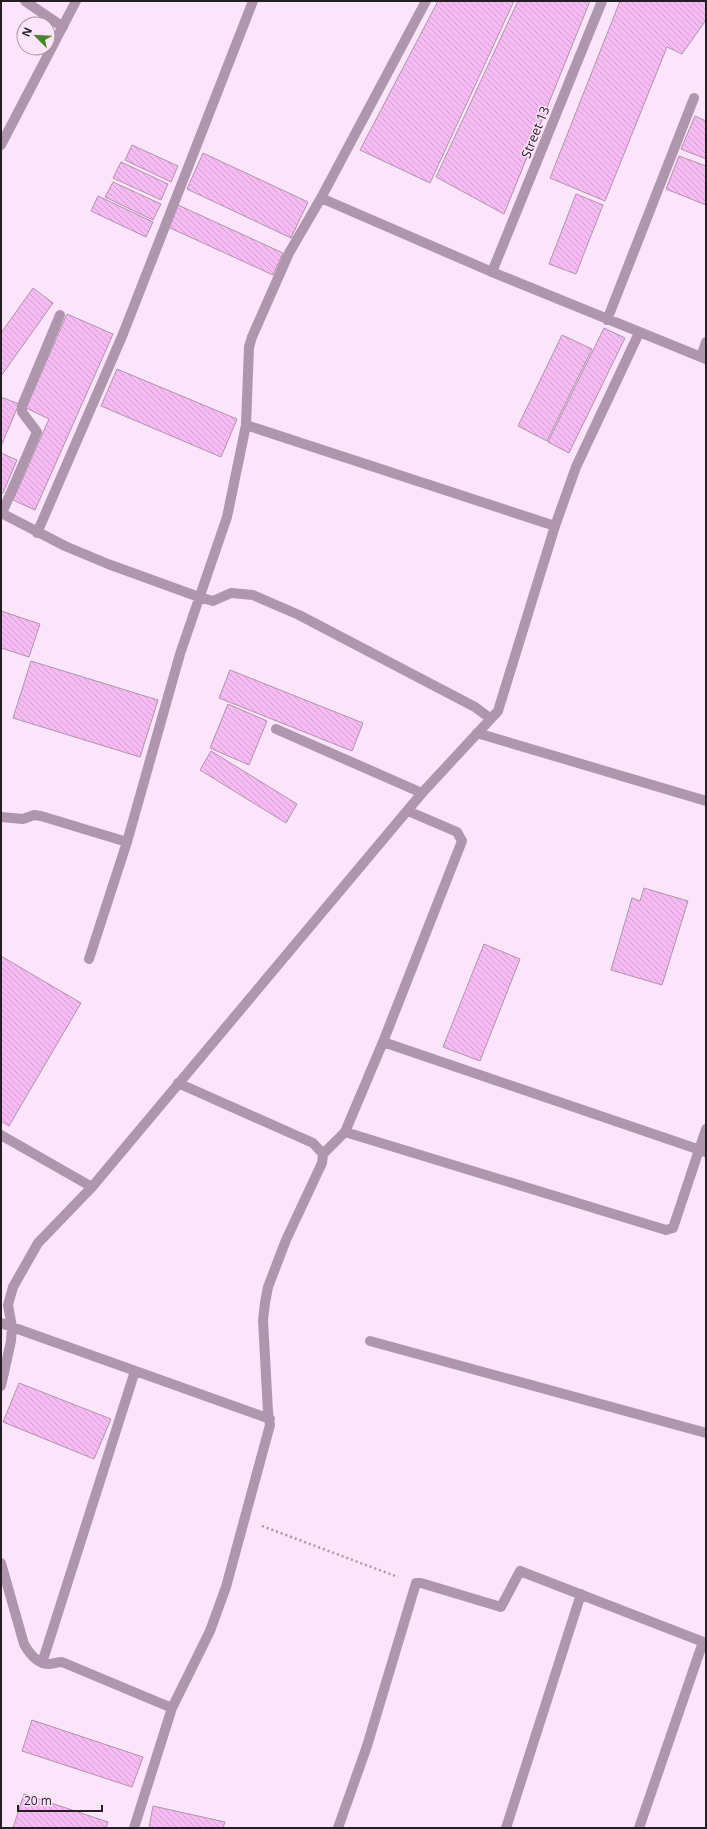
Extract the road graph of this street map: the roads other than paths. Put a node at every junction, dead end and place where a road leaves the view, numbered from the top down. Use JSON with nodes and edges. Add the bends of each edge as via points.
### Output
{"nodes":[{"id":1,"x":25,"y":1,"type":"edge"},
{"id":2,"x":76,"y":1,"type":"edge"},
{"id":3,"x":254,"y":1,"type":"edge"},
{"id":4,"x":426,"y":1,"type":"edge"},
{"id":5,"x":602,"y":1,"type":"edge"},
{"id":6,"x":63,"y":27,"type":"junction"},
{"id":7,"x":694,"y":98,"type":"dead end"},
{"id":8,"x":1,"y":145,"type":"edge"},
{"id":9,"x":322,"y":198,"type":"junction"},
{"id":10,"x":492,"y":272,"type":"junction"},
{"id":11,"x":60,"y":315,"type":"dead end"},
{"id":12,"x":607,"y":320,"type":"junction"},
{"id":13,"x":639,"y":333,"type":"junction"},
{"id":14,"x":706,"y":342,"type":"edge"},
{"id":15,"x":703,"y":358,"type":"edge"},
{"id":16,"x":246,"y":425,"type":"junction"},
{"id":17,"x":1,"y":513,"type":"edge"},
{"id":18,"x":555,"y":526,"type":"junction"},
{"id":19,"x":37,"y":533,"type":"junction"},
{"id":20,"x":199,"y":597,"type":"junction"},
{"id":21,"x":491,"y":719,"type":"junction"},
{"id":22,"x":276,"y":729,"type":"dead end"},
{"id":23,"x":477,"y":733,"type":"junction"},
{"id":24,"x":422,"y":793,"type":"junction"},
{"id":25,"x":706,"y":801,"type":"edge"},
{"id":26,"x":408,"y":811,"type":"junction"},
{"id":27,"x":1,"y":817,"type":"edge"},
{"id":28,"x":127,"y":842,"type":"junction"},
{"id":29,"x":89,"y":959,"type":"dead end"},
{"id":30,"x":383,"y":1042,"type":"junction"},
{"id":31,"x":178,"y":1083,"type":"junction"},
{"id":32,"x":706,"y":1129,"type":"edge"},
{"id":33,"x":345,"y":1132,"type":"junction"},
{"id":34,"x":1,"y":1135,"type":"edge"},
{"id":35,"x":703,"y":1151,"type":"edge"},
{"id":36,"x":323,"y":1154,"type":"junction"},
{"id":37,"x":92,"y":1188,"type":"junction"},
{"id":38,"x":1,"y":1323,"type":"edge"},
{"id":39,"x":12,"y":1327,"type":"junction"},
{"id":40,"x":370,"y":1341,"type":"dead end"},
{"id":41,"x":135,"y":1372,"type":"junction"},
{"id":42,"x":1,"y":1386,"type":"edge"},
{"id":43,"x":270,"y":1419,"type":"junction"},
{"id":44,"x":706,"y":1433,"type":"edge"},
{"id":45,"x":1,"y":1563,"type":"edge"},
{"id":46,"x":581,"y":1594,"type":"junction"},
{"id":47,"x":705,"y":1643,"type":"edge"},
{"id":48,"x":42,"y":1663,"type":"junction"},
{"id":49,"x":172,"y":1708,"type":"junction"},
{"id":50,"x":134,"y":1828,"type":"edge"},
{"id":51,"x":338,"y":1828,"type":"edge"},
{"id":52,"x":506,"y":1828,"type":"edge"},
{"id":53,"x":639,"y":1828,"type":"edge"}],
"edges":[{"from":1,"to":6,"type":"street"},
{"from":2,"to":6,"type":"street"},
{"from":3,"to":19,"type":"street","via":[[123,334]]},
{"from":4,"to":9,"type":"street"},
{"from":5,"to":10,"type":"street","name":"Street 13"},
{"from":6,"to":8,"type":"street"},
{"from":7,"to":12,"type":"street"},
{"from":9,"to":10,"type":"street"},
{"from":9,"to":16,"type":"street","via":[[289,253],[252,337],[249,347]]},
{"from":10,"to":12,"type":"street"},
{"from":11,"to":17,"type":"street","via":[[22,406],[22,412],[37,432]]},
{"from":12,"to":13,"type":"street"},
{"from":13,"to":15,"type":"street"},
{"from":13,"to":18,"type":"street","via":[[576,467]]},
{"from":14,"to":15,"type":"street"},
{"from":16,"to":18,"type":"street"},
{"from":16,"to":20,"type":"street","via":[[227,517]]},
{"from":17,"to":19,"type":"street"},
{"from":18,"to":21,"type":"street","via":[[498,711]]},
{"from":19,"to":20,"type":"street","via":[[108,564]]},
{"from":20,"to":21,"type":"street","via":[[213,601],[231,593],[243,593],[267,601],[299,615],[475,707]]},
{"from":20,"to":28,"type":"street","via":[[180,654]]},
{"from":21,"to":23,"type":"street"},
{"from":22,"to":24,"type":"street"},
{"from":23,"to":24,"type":"street"},
{"from":23,"to":25,"type":"street"},
{"from":24,"to":26,"type":"street"},
{"from":26,"to":30,"type":"street","via":[[457,832],[462,841]]},
{"from":26,"to":31,"type":"street"},
{"from":27,"to":28,"type":"street","via":[[23,819],[34,815],[41,816]]},
{"from":28,"to":29,"type":"street"},
{"from":30,"to":33,"type":"street"},
{"from":30,"to":35,"type":"street"},
{"from":31,"to":36,"type":"street","via":[[313,1142]]},
{"from":31,"to":37,"type":"street"},
{"from":32,"to":35,"type":"street"},
{"from":33,"to":35,"type":"street","via":[[666,1230],[673,1228]]},
{"from":33,"to":36,"type":"street"},
{"from":34,"to":37,"type":"street"},
{"from":36,"to":43,"type":"street","via":[[322,1164],[286,1240],[268,1287],[263,1320]]},
{"from":37,"to":39,"type":"street","via":[[34,1249],[10,1296],[8,1306]]},
{"from":38,"to":39,"type":"street"},
{"from":39,"to":41,"type":"street"},
{"from":39,"to":42,"type":"street"},
{"from":40,"to":44,"type":"street"},
{"from":41,"to":43,"type":"street"},
{"from":41,"to":48,"type":"street"},
{"from":43,"to":49,"type":"street","via":[[226,1587],[210,1631]]},
{"from":45,"to":48,"type":"street","via":[[24,1644],[28,1652]]},
{"from":46,"to":47,"type":"street"},
{"from":46,"to":51,"type":"street","via":[[520,1571],[501,1607],[416,1583],[367,1746]]},
{"from":46,"to":52,"type":"street"},
{"from":47,"to":53,"type":"street"},
{"from":48,"to":49,"type":"street","via":[[62,1662]]},
{"from":49,"to":50,"type":"street"}]}
